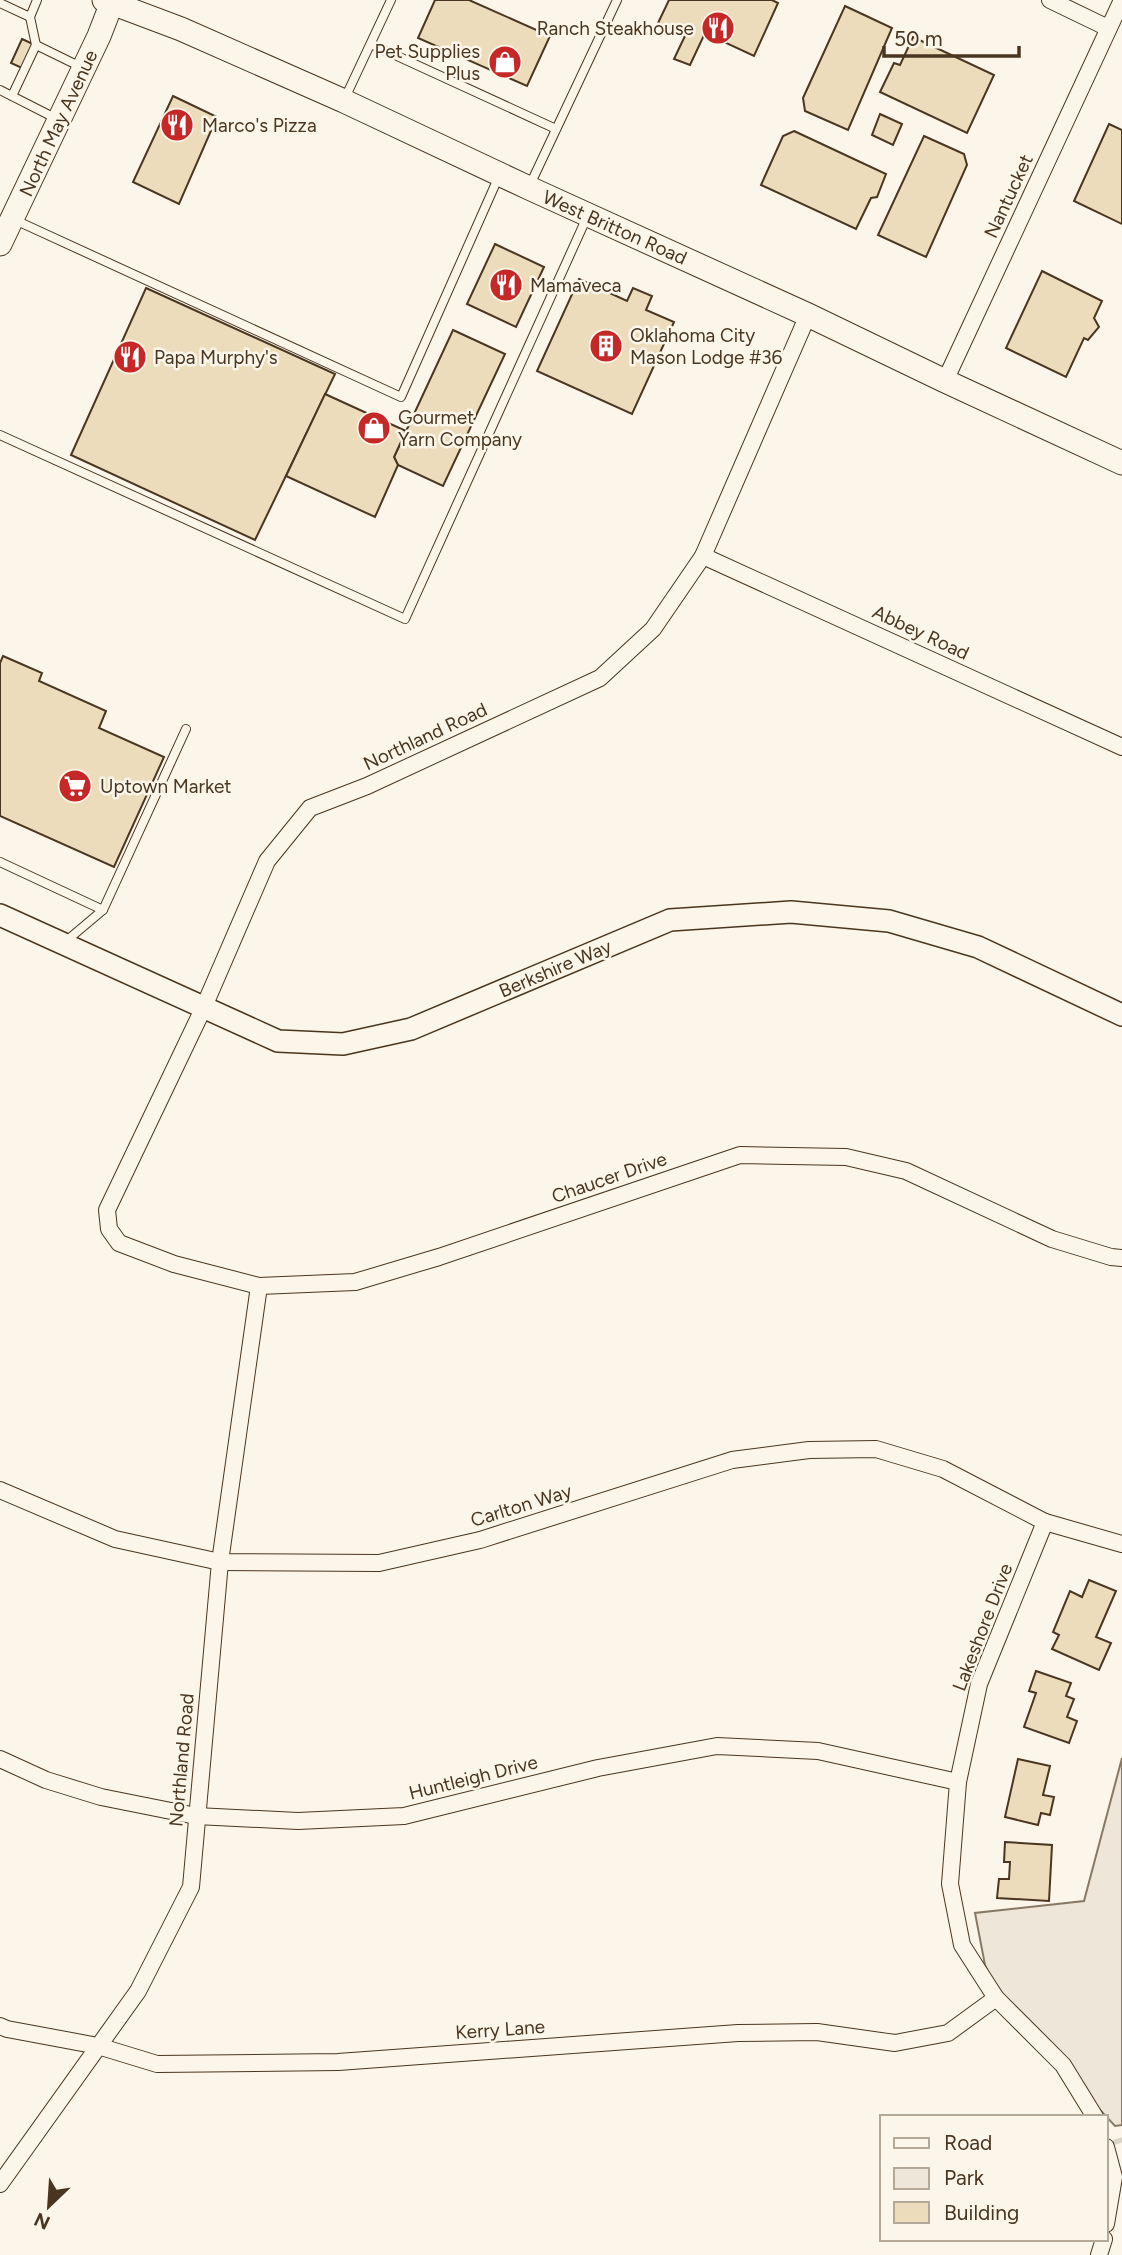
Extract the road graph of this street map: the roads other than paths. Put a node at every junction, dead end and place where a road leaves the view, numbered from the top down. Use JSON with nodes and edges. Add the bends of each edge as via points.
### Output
{"nodes":[{"id":1,"x":37,"y":0,"type":"edge"},
{"id":2,"x":391,"y":0,"type":"edge"},
{"id":3,"x":617,"y":0,"type":"edge"},
{"id":4,"x":1050,"y":0,"type":"edge"},
{"id":5,"x":1122,"y":0,"type":"edge"},
{"id":6,"x":110,"y":1,"type":"edge"},
{"id":7,"x":0,"y":3,"type":"edge"},
{"id":8,"x":30,"y":17,"type":"junction"},
{"id":9,"x":1108,"y":28,"type":"junction"},
{"id":10,"x":371,"y":44,"type":"junction"},
{"id":11,"x":36,"y":45,"type":"junction"},
{"id":12,"x":84,"y":69,"type":"junction"},
{"id":13,"x":0,"y":90,"type":"edge"},
{"id":14,"x":12,"y":96,"type":"junction"},
{"id":15,"x":344,"y":101,"type":"junction"},
{"id":16,"x":60,"y":120,"type":"junction"},
{"id":17,"x":556,"y":129,"type":"junction"},
{"id":18,"x":500,"y":174,"type":"junction"},
{"id":19,"x":529,"y":188,"type":"junction"},
{"id":20,"x":588,"y":215,"type":"junction"},
{"id":21,"x":13,"y":219,"type":"junction"},
{"id":22,"x":0,"y":244,"type":"edge"},
{"id":23,"x":808,"y":315,"type":"junction"},
{"id":24,"x":945,"y":382,"type":"junction"},
{"id":25,"x":0,"y":435,"type":"edge"},
{"id":26,"x":1122,"y":463,"type":"edge"},
{"id":27,"x":703,"y":556,"type":"junction"},
{"id":28,"x":186,"y":729,"type":"dead end"},
{"id":29,"x":1122,"y":747,"type":"edge"},
{"id":30,"x":0,"y":862,"type":"edge"},
{"id":31,"x":103,"y":910,"type":"junction"},
{"id":32,"x":0,"y":915,"type":"edge"},
{"id":33,"x":63,"y":943,"type":"junction"},
{"id":34,"x":203,"y":1009,"type":"junction"},
{"id":35,"x":1122,"y":1015,"type":"edge"},
{"id":36,"x":109,"y":1229,"type":"joint"},
{"id":37,"x":1122,"y":1258,"type":"edge"},
{"id":38,"x":259,"y":1286,"type":"junction"},
{"id":39,"x":0,"y":1490,"type":"edge"},
{"id":40,"x":1045,"y":1522,"type":"junction"},
{"id":41,"x":1122,"y":1544,"type":"edge"},
{"id":42,"x":220,"y":1562,"type":"junction"},
{"id":43,"x":0,"y":1759,"type":"edge"},
{"id":44,"x":958,"y":1782,"type":"junction"},
{"id":45,"x":197,"y":1816,"type":"junction"},
{"id":46,"x":996,"y":1998,"type":"junction"},
{"id":47,"x":0,"y":2026,"type":"edge"},
{"id":48,"x":98,"y":2046,"type":"junction"},
{"id":49,"x":1094,"y":2115,"type":"edge"},
{"id":50,"x":1108,"y":2154,"type":"edge"},
{"id":51,"x":0,"y":2184,"type":"edge"},
{"id":52,"x":1108,"y":2212,"type":"edge"}],
"edges":[{"from":1,"to":8,"type":"lane"},
{"from":2,"to":10,"type":"lane"},
{"from":3,"to":17,"type":"lane"},
{"from":4,"to":9,"type":"street"},
{"from":5,"to":9,"type":"street","name":"Nantucket"},
{"from":6,"to":12,"type":"main road","name":"North May Avenue"},
{"from":6,"to":15,"type":"main road","name":"West Britton Road"},
{"from":7,"to":8,"type":"lane"},
{"from":8,"to":11,"type":"lane"},
{"from":9,"to":24,"type":"street","name":"Nantucket"},
{"from":10,"to":15,"type":"lane"},
{"from":10,"to":17,"type":"lane"},
{"from":11,"to":12,"type":"lane"},
{"from":11,"to":14,"type":"lane"},
{"from":12,"to":16,"type":"main road","name":"North May Avenue"},
{"from":13,"to":14,"type":"lane"},
{"from":14,"to":16,"type":"lane"},
{"from":15,"to":18,"type":"main road","name":"West Britton Road"},
{"from":16,"to":21,"type":"main road","name":"North May Avenue"},
{"from":17,"to":19,"type":"lane"},
{"from":18,"to":19,"type":"main road","name":"West Britton Road"},
{"from":18,"to":21,"type":"lane","via":[[401,397]]},
{"from":19,"to":20,"type":"main road","name":"West Britton Road"},
{"from":20,"to":23,"type":"main road","name":"West Britton Road"},
{"from":20,"to":25,"type":"lane","via":[[405,619]]},
{"from":21,"to":22,"type":"main road","name":"North May Avenue"},
{"from":23,"to":24,"type":"main road","name":"West Britton Road"},
{"from":23,"to":27,"type":"street","name":"Northland Road"},
{"from":24,"to":26,"type":"main road","name":"West Britton Road"},
{"from":27,"to":29,"type":"street","name":"Abbey Road"},
{"from":27,"to":34,"type":"street","name":"Northland Road","via":[[653,629],[600,678],[310,808],[267,861]]},
{"from":28,"to":31,"type":"lane"},
{"from":30,"to":31,"type":"lane"},
{"from":31,"to":33,"type":"lane"},
{"from":32,"to":33,"type":"street","name":"Berkshire Way"},
{"from":33,"to":34,"type":"street","name":"Berkshire Way"},
{"from":34,"to":35,"type":"street","name":"Berkshire Way","via":[[278,1041],[343,1044],[411,1030],[670,920],[791,912],[889,921],[978,947]]},
{"from":34,"to":36,"type":"street","name":"Northland Road","via":[[107,1210]]},
{"from":36,"to":38,"type":"street","name":"Chaucer Drive","via":[[119,1243],[174,1264]]},
{"from":37,"to":38,"type":"street","name":"Chaucer Drive","via":[[1052,1239],[906,1171],[846,1157],[740,1155],[355,1282]]},
{"from":38,"to":42,"type":"street","name":"Northland Road"},
{"from":39,"to":42,"type":"street","name":"Carlton Way","via":[[115,1539]]},
{"from":40,"to":41,"type":"street"},
{"from":40,"to":42,"type":"street","name":"Carlton Way","via":[[943,1469],[876,1449],[808,1450],[732,1460],[480,1540],[379,1563]]},
{"from":40,"to":44,"type":"street","name":"Lakeshore Drive","via":[[979,1684]]},
{"from":42,"to":45,"type":"street","name":"Northland Road"},
{"from":43,"to":45,"type":"street","name":"Huntleigh Drive","via":[[101,1797]]},
{"from":44,"to":45,"type":"street","name":"Huntleigh Drive","via":[[818,1751],[717,1745],[598,1768],[404,1816],[298,1821]]},
{"from":44,"to":46,"type":"street","name":"Lakeshore Drive","via":[[950,1884],[962,1945]]},
{"from":45,"to":48,"type":"street","name":"Northland Road","via":[[191,1887],[138,1991]]},
{"from":46,"to":48,"type":"street","name":"Kerry Lane","via":[[948,2033],[895,2043],[817,2032],[738,2033],[338,2062],[157,2064]]},
{"from":46,"to":49,"type":"street","name":"Lakeshore Drive","via":[[1063,2065]]},
{"from":47,"to":48,"type":"street","name":"Kerry Lane"},
{"from":48,"to":51,"type":"street","name":"Northland Road"},
{"from":50,"to":52,"type":"street","via":[[1114,2177]]}]}
